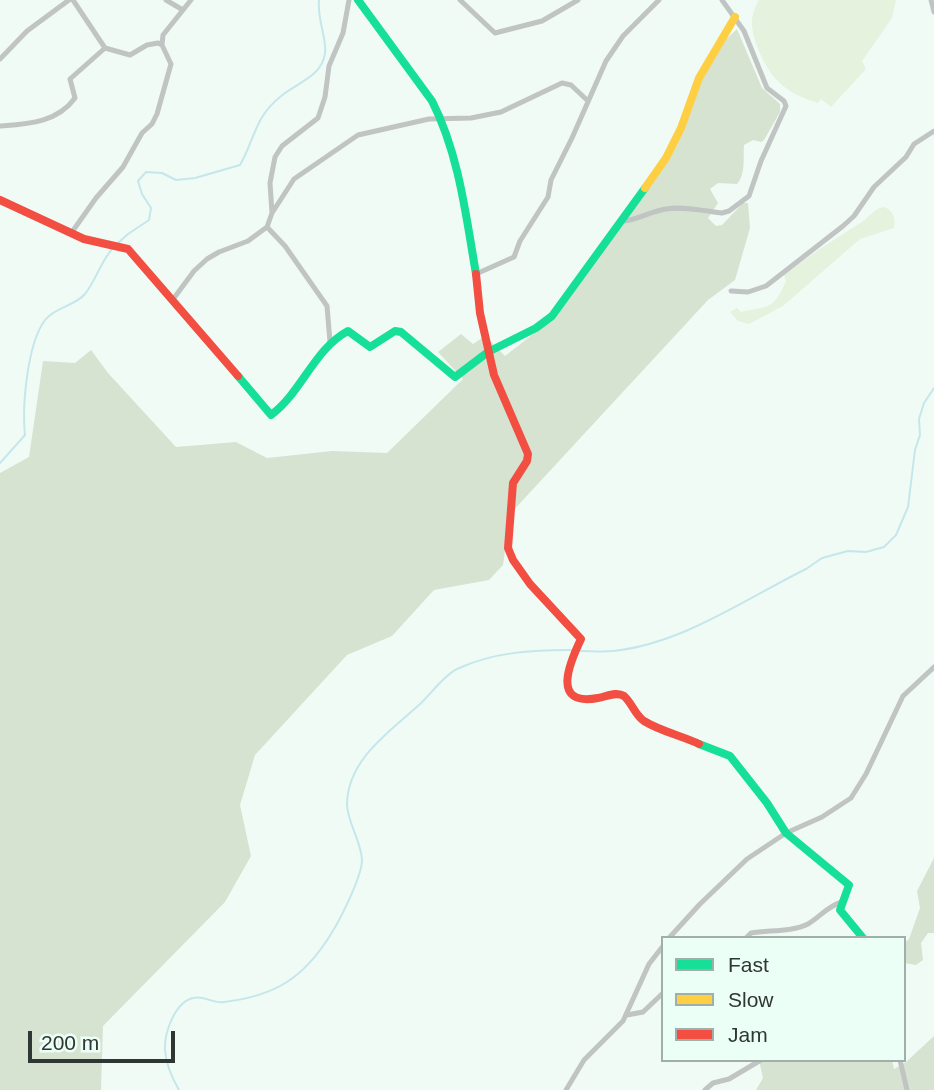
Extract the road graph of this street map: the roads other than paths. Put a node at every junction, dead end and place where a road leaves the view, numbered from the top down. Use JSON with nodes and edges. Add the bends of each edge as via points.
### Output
{"nodes":[{"id":1,"x":71,"y":0,"type":"edge"},
{"id":2,"x":166,"y":0,"type":"edge"},
{"id":3,"x":191,"y":0,"type":"edge"},
{"id":4,"x":349,"y":0,"type":"edge"},
{"id":5,"x":358,"y":0,"type":"edge"},
{"id":6,"x":460,"y":0,"type":"edge"},
{"id":7,"x":578,"y":0,"type":"edge"},
{"id":8,"x":659,"y":0,"type":"edge"},
{"id":9,"x":722,"y":0,"type":"edge"},
{"id":10,"x":931,"y":0,"type":"edge"},
{"id":11,"x":183,"y":10,"type":"junction"},
{"id":12,"x":934,"y":12,"type":"edge"},
{"id":13,"x":735,"y":17,"type":"junction"},
{"id":14,"x":162,"y":45,"type":"junction"},
{"id":15,"x":105,"y":48,"type":"junction"},
{"id":16,"x":0,"y":59,"type":"edge"},
{"id":17,"x":588,"y":101,"type":"junction"},
{"id":18,"x":442,"y":119,"type":"junction"},
{"id":19,"x":0,"y":126,"type":"edge"},
{"id":20,"x":934,"y":131,"type":"edge"},
{"id":21,"x":0,"y":201,"type":"edge"},
{"id":22,"x":272,"y":213,"type":"junction"},
{"id":23,"x":623,"y":220,"type":"junction"},
{"id":24,"x":267,"y":227,"type":"junction"},
{"id":25,"x":72,"y":232,"type":"junction"},
{"id":26,"x":476,"y":274,"type":"junction"},
{"id":27,"x":731,"y":291,"type":"dead end"},
{"id":28,"x":174,"y":298,"type":"junction"},
{"id":29,"x":330,"y":342,"type":"junction"},
{"id":30,"x":488,"y":352,"type":"junction"},
{"id":31,"x":934,"y":667,"type":"edge"},
{"id":32,"x":786,"y":833,"type":"junction"},
{"id":33,"x":842,"y":902,"type":"junction"},
{"id":34,"x":671,"y":936,"type":"edge"},
{"id":35,"x":748,"y":936,"type":"edge"},
{"id":36,"x":861,"y":936,"type":"edge"},
{"id":37,"x":661,"y":949,"type":"edge"},
{"id":38,"x":661,"y":995,"type":"edge"},
{"id":39,"x":627,"y":1015,"type":"junction"},
{"id":40,"x":758,"y":1062,"type":"edge"},
{"id":41,"x":900,"y":1062,"type":"edge"},
{"id":42,"x":566,"y":1090,"type":"edge"},
{"id":43,"x":705,"y":1090,"type":"edge"},
{"id":44,"x":906,"y":1090,"type":"edge"}],
"edges":[{"from":1,"to":15,"type":"street"},
{"from":1,"to":16,"type":"street","via":[[27,31]]},
{"from":2,"to":11,"type":"street"},
{"from":3,"to":11,"type":"street"},
{"from":4,"to":22,"type":"street","via":[[318,118],[275,157],[270,183]]},
{"from":5,"to":18,"type":"street"},
{"from":6,"to":7,"type":"street","via":[[495,33],[542,21]]},
{"from":8,"to":17,"type":"street","via":[[606,61]]},
{"from":9,"to":13,"type":"street"},
{"from":10,"to":12,"type":"street"},
{"from":11,"to":14,"type":"street","via":[[163,35]]},
{"from":13,"to":23,"type":"street","via":[[699,78],[673,145]]},
{"from":13,"to":23,"type":"street","via":[[767,88],[786,106],[750,196],[722,213],[670,208]]},
{"from":14,"to":15,"type":"street","via":[[146,45],[130,55]]},
{"from":14,"to":25,"type":"street","via":[[170,71],[157,114]]},
{"from":15,"to":19,"type":"street","via":[[70,79],[75,98],[69,105],[42,121]]},
{"from":17,"to":18,"type":"street","via":[[566,83],[501,112]]},
{"from":17,"to":26,"type":"street","via":[[551,180],[548,197],[517,253]]},
{"from":18,"to":22,"type":"street","via":[[397,124],[358,135],[293,179]]},
{"from":18,"to":26,"type":"street","via":[[462,193]]},
{"from":20,"to":27,"type":"street","via":[[914,144],[843,226],[766,286]]},
{"from":21,"to":25,"type":"street"},
{"from":22,"to":24,"type":"street"},
{"from":23,"to":30,"type":"street","via":[[552,316]]},
{"from":24,"to":28,"type":"street","via":[[207,259]]},
{"from":24,"to":29,"type":"street","via":[[327,306]]},
{"from":25,"to":28,"type":"street","via":[[94,243],[128,249]]},
{"from":26,"to":30,"type":"street"},
{"from":28,"to":29,"type":"street","via":[[271,415],[284,406]]},
{"from":29,"to":30,"type":"street","via":[[348,331],[370,347],[395,331],[401,332],[455,377]]},
{"from":30,"to":32,"type":"street","via":[[501,396],[527,454],[513,483],[508,548],[531,585],[581,639],[565,678],[567,687],[577,696],[592,699],[619,694],[650,725],[730,756]]},
{"from":31,"to":32,"type":"street","via":[[902,696],[851,798]]},
{"from":32,"to":33,"type":"street","via":[[849,886]]},
{"from":32,"to":34,"type":"street","via":[[747,859]]},
{"from":33,"to":35,"type":"street","via":[[798,928]]},
{"from":33,"to":36,"type":"street","via":[[840,910]]},
{"from":37,"to":39,"type":"street","via":[[649,964]]},
{"from":38,"to":39,"type":"street","via":[[643,1012]]},
{"from":39,"to":42,"type":"street","via":[[584,1060]]},
{"from":40,"to":43,"type":"street"},
{"from":41,"to":44,"type":"street"}]}
